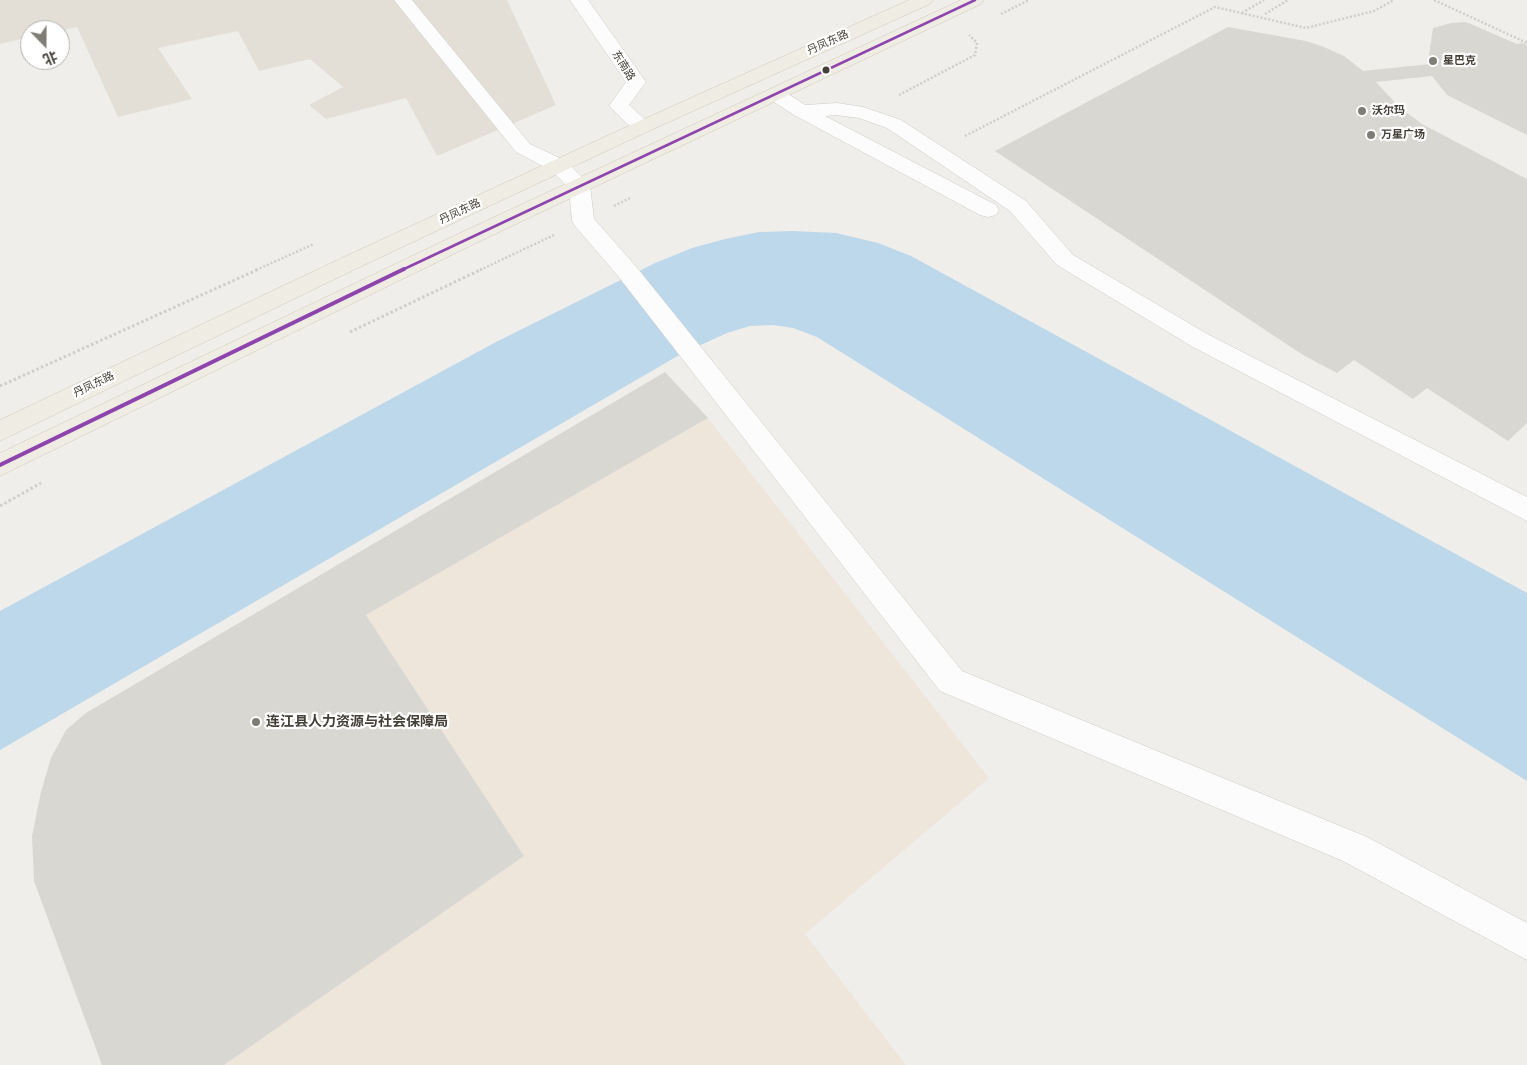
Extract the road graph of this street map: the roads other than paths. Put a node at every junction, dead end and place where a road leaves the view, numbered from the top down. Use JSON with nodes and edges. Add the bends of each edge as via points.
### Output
{"nodes":[{"id":1,"x":404,"y":0,"type":"edge"},
{"id":2,"x":579,"y":0,"type":"edge"},
{"id":3,"x":924,"y":0,"type":"edge"},
{"id":4,"x":975,"y":0,"type":"edge"},
{"id":5,"x":775,"y":94,"type":"junction"},
{"id":6,"x":801,"y":112,"type":"junction"},
{"id":7,"x":642,"y":127,"type":"junction"},
{"id":8,"x":559,"y":166,"type":"junction"},
{"id":9,"x":579,"y":186,"type":"junction"},
{"id":10,"x":988,"y":210,"type":"dead end"},
{"id":11,"x":0,"y":431,"type":"edge"},
{"id":12,"x":0,"y":465,"type":"edge"},
{"id":13,"x":1527,"y":510,"type":"edge"},
{"id":14,"x":1527,"y":942,"type":"edge"}],
"edges":[{"from":1,"to":8,"type":"street","via":[[523,148]]},
{"from":2,"to":7,"type":"street","name":"东南路","via":[[636,82],[619,106]]},
{"from":3,"to":7,"type":"main road","name":"丹凤东路"},
{"from":4,"to":5,"type":"main road","name":"丹凤东路"},
{"from":5,"to":6,"type":"street"},
{"from":5,"to":9,"type":"main road","name":"丹凤东路"},
{"from":6,"to":10,"type":"street"},
{"from":6,"to":13,"type":"street","via":[[837,109],[863,113],[894,124],[1018,206],[1065,260],[1201,341]]},
{"from":7,"to":8,"type":"main road","name":"丹凤东路"},
{"from":8,"to":9,"type":"street"},
{"from":8,"to":11,"type":"main road","name":"丹凤东路"},
{"from":9,"to":12,"type":"main road","name":"丹凤东路"},
{"from":9,"to":14,"type":"street","via":[[583,221],[626,270],[951,682],[1355,848]]}]}
